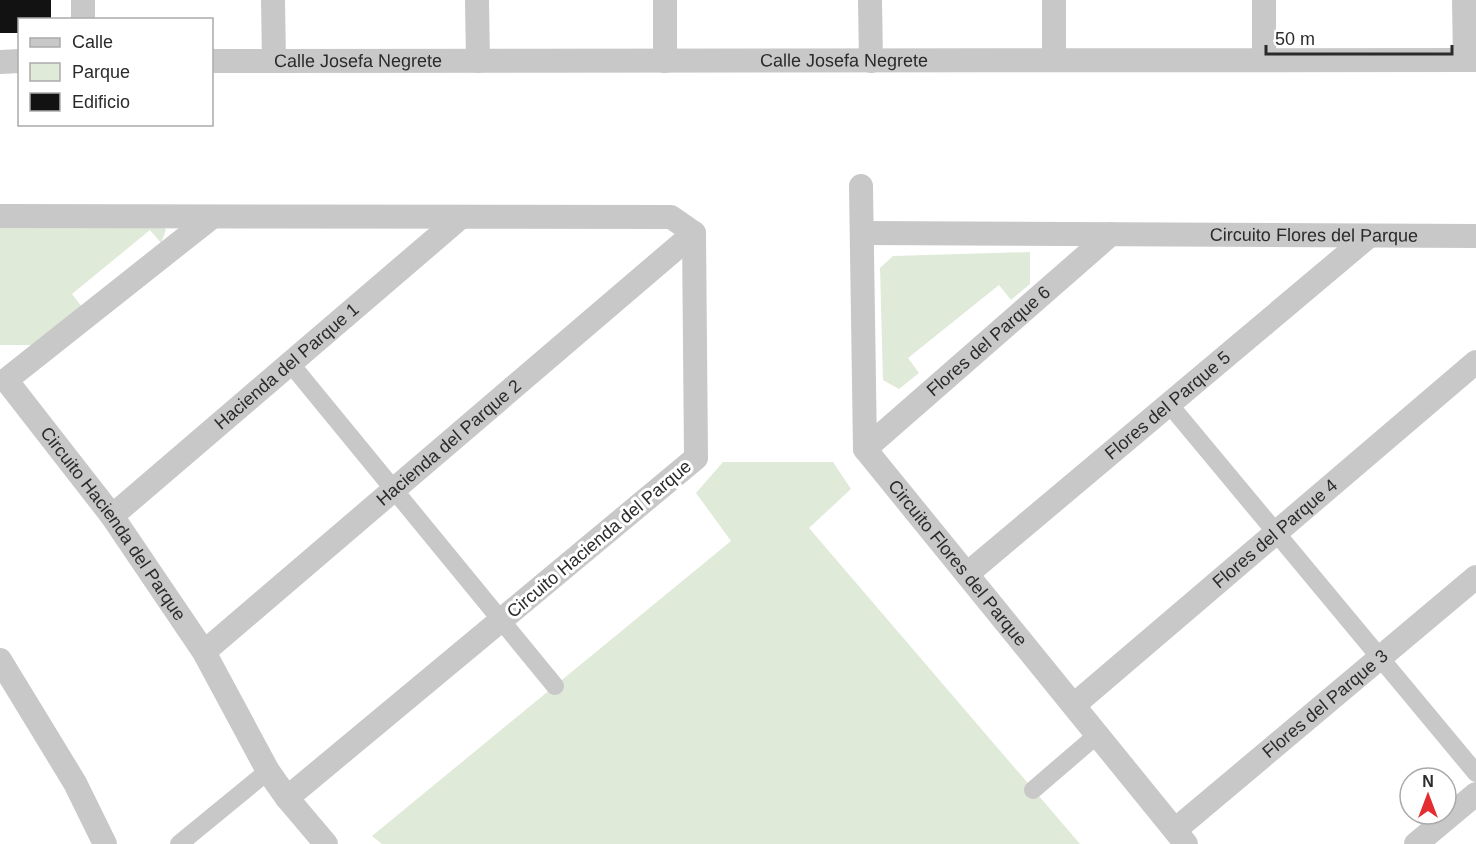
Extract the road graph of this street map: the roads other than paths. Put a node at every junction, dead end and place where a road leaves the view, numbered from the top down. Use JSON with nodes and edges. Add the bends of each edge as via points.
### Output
{"nodes":[{"id":1,"x":83,"y":0,"type":"edge"},
{"id":2,"x":273,"y":0,"type":"edge"},
{"id":3,"x":477,"y":0,"type":"edge"},
{"id":4,"x":665,"y":0,"type":"edge"},
{"id":5,"x":870,"y":0,"type":"edge"},
{"id":6,"x":1054,"y":0,"type":"edge"},
{"id":7,"x":1264,"y":0,"type":"edge"},
{"id":8,"x":1464,"y":0,"type":"edge"},
{"id":9,"x":83,"y":18,"type":"edge"},
{"id":10,"x":1054,"y":60,"type":"junction"},
{"id":11,"x":1264,"y":60,"type":"junction"},
{"id":12,"x":1470,"y":60,"type":"edge"},
{"id":13,"x":213,"y":61,"type":"edge"},
{"id":14,"x":274,"y":61,"type":"junction"},
{"id":15,"x":478,"y":61,"type":"junction"},
{"id":16,"x":665,"y":61,"type":"junction"},
{"id":17,"x":871,"y":61,"type":"junction"},
{"id":18,"x":0,"y":62,"type":"edge"},
{"id":19,"x":18,"y":62,"type":"edge"},
{"id":20,"x":861,"y":186,"type":"dead end"},
{"id":21,"x":0,"y":216,"type":"edge"},
{"id":22,"x":213,"y":217,"type":"junction"},
{"id":23,"x":461,"y":217,"type":"junction"},
{"id":24,"x":694,"y":233,"type":"junction"},
{"id":25,"x":862,"y":233,"type":"junction"},
{"id":26,"x":1111,"y":234,"type":"junction"},
{"id":27,"x":1369,"y":236,"type":"junction"},
{"id":28,"x":1476,"y":236,"type":"edge"},
{"id":29,"x":1476,"y":362,"type":"edge"},
{"id":30,"x":290,"y":363,"type":"junction"},
{"id":31,"x":2,"y":379,"type":"edge"},
{"id":32,"x":1169,"y":404,"type":"junction"},
{"id":33,"x":865,"y":449,"type":"junction"},
{"id":34,"x":393,"y":490,"type":"junction"},
{"id":35,"x":112,"y":516,"type":"junction"},
{"id":36,"x":1276,"y":532,"type":"junction"},
{"id":37,"x":967,"y":574,"type":"junction"},
{"id":38,"x":1476,"y":577,"type":"edge"},
{"id":39,"x":501,"y":620,"type":"junction"},
{"id":40,"x":204,"y":652,"type":"junction"},
{"id":41,"x":1380,"y":657,"type":"junction"},
{"id":42,"x":0,"y":660,"type":"edge"},
{"id":43,"x":555,"y":686,"type":"dead end"},
{"id":44,"x":1074,"y":705,"type":"junction"},
{"id":45,"x":1097,"y":735,"type":"junction"},
{"id":46,"x":268,"y":771,"type":"junction"},
{"id":47,"x":1476,"y":773,"type":"edge"},
{"id":48,"x":1033,"y":790,"type":"dead end"},
{"id":49,"x":1476,"y":794,"type":"edge"},
{"id":50,"x":287,"y":798,"type":"junction"},
{"id":51,"x":1180,"y":837,"type":"edge"},
{"id":52,"x":105,"y":844,"type":"edge"},
{"id":53,"x":179,"y":844,"type":"edge"},
{"id":54,"x":326,"y":844,"type":"edge"},
{"id":55,"x":1416,"y":844,"type":"edge"}],
"edges":[{"from":1,"to":9,"type":"street"},
{"from":2,"to":14,"type":"street"},
{"from":3,"to":15,"type":"street"},
{"from":4,"to":16,"type":"street"},
{"from":5,"to":17,"type":"street"},
{"from":6,"to":10,"type":"street"},
{"from":7,"to":11,"type":"street"},
{"from":8,"to":12,"type":"street"},
{"from":10,"to":11,"type":"street","name":"Calle Josefa Negrete"},
{"from":10,"to":17,"type":"street","name":"Calle Josefa Negrete"},
{"from":11,"to":12,"type":"street","name":"Calle Josefa Negrete"},
{"from":13,"to":14,"type":"street","name":"Calle Josefa Negrete"},
{"from":14,"to":15,"type":"street","name":"Calle Josefa Negrete"},
{"from":15,"to":16,"type":"street","name":"Calle Josefa Negrete"},
{"from":16,"to":17,"type":"street","name":"Calle Josefa Negrete"},
{"from":18,"to":19,"type":"street"},
{"from":20,"to":25,"type":"street"},
{"from":21,"to":22,"type":"street"},
{"from":22,"to":23,"type":"street"},
{"from":22,"to":31,"type":"street","name":"Circuito Hacienda del Parque"},
{"from":23,"to":24,"type":"street","via":[[670,217]]},
{"from":23,"to":30,"type":"street","name":"Hacienda del Parque 1"},
{"from":24,"to":34,"type":"street","name":"Hacienda del Parque 2"},
{"from":24,"to":39,"type":"street","name":"Circuito Hacienda del Parque","via":[[696,458]]},
{"from":25,"to":26,"type":"street","name":"Circuito Flores del Parque"},
{"from":25,"to":33,"type":"street"},
{"from":26,"to":27,"type":"street","name":"Circuito Flores del Parque"},
{"from":26,"to":33,"type":"street","name":"Flores del Parque 6"},
{"from":27,"to":28,"type":"street","name":"Circuito Flores del Parque"},
{"from":27,"to":32,"type":"street","name":"Flores del Parque 5"},
{"from":29,"to":36,"type":"street","name":"Flores del Parque 4"},
{"from":30,"to":34,"type":"street"},
{"from":30,"to":35,"type":"street","name":"Hacienda del Parque 1"},
{"from":31,"to":35,"type":"street","name":"Circuito Hacienda del Parque"},
{"from":32,"to":36,"type":"street"},
{"from":32,"to":37,"type":"street","name":"Flores del Parque 5"},
{"from":33,"to":37,"type":"street","name":"Circuito Flores del Parque"},
{"from":34,"to":39,"type":"street"},
{"from":34,"to":40,"type":"street","name":"Hacienda del Parque 2"},
{"from":35,"to":40,"type":"street","name":"Circuito Hacienda del Parque"},
{"from":36,"to":41,"type":"street"},
{"from":36,"to":44,"type":"street","name":"Flores del Parque 4"},
{"from":37,"to":44,"type":"street","name":"Circuito Flores del Parque"},
{"from":38,"to":41,"type":"street","name":"Flores del Parque 3"},
{"from":39,"to":43,"type":"street"},
{"from":39,"to":50,"type":"street","name":"Circuito Hacienda del Parque"},
{"from":40,"to":46,"type":"street","name":"Circuito Hacienda del Parque"},
{"from":41,"to":47,"type":"street"},
{"from":41,"to":51,"type":"street","name":"Flores del Parque 3"},
{"from":42,"to":52,"type":"street","via":[[70,775]]},
{"from":44,"to":45,"type":"street","name":"Circuito Flores del Parque"},
{"from":45,"to":48,"type":"street"},
{"from":45,"to":51,"type":"street","name":"Circuito Flores del Parque"},
{"from":46,"to":50,"type":"street","name":"Circuito Hacienda del Parque"},
{"from":46,"to":53,"type":"street"},
{"from":49,"to":55,"type":"street"},
{"from":50,"to":54,"type":"street","name":"Circuito Hacienda del Parque"}]}
